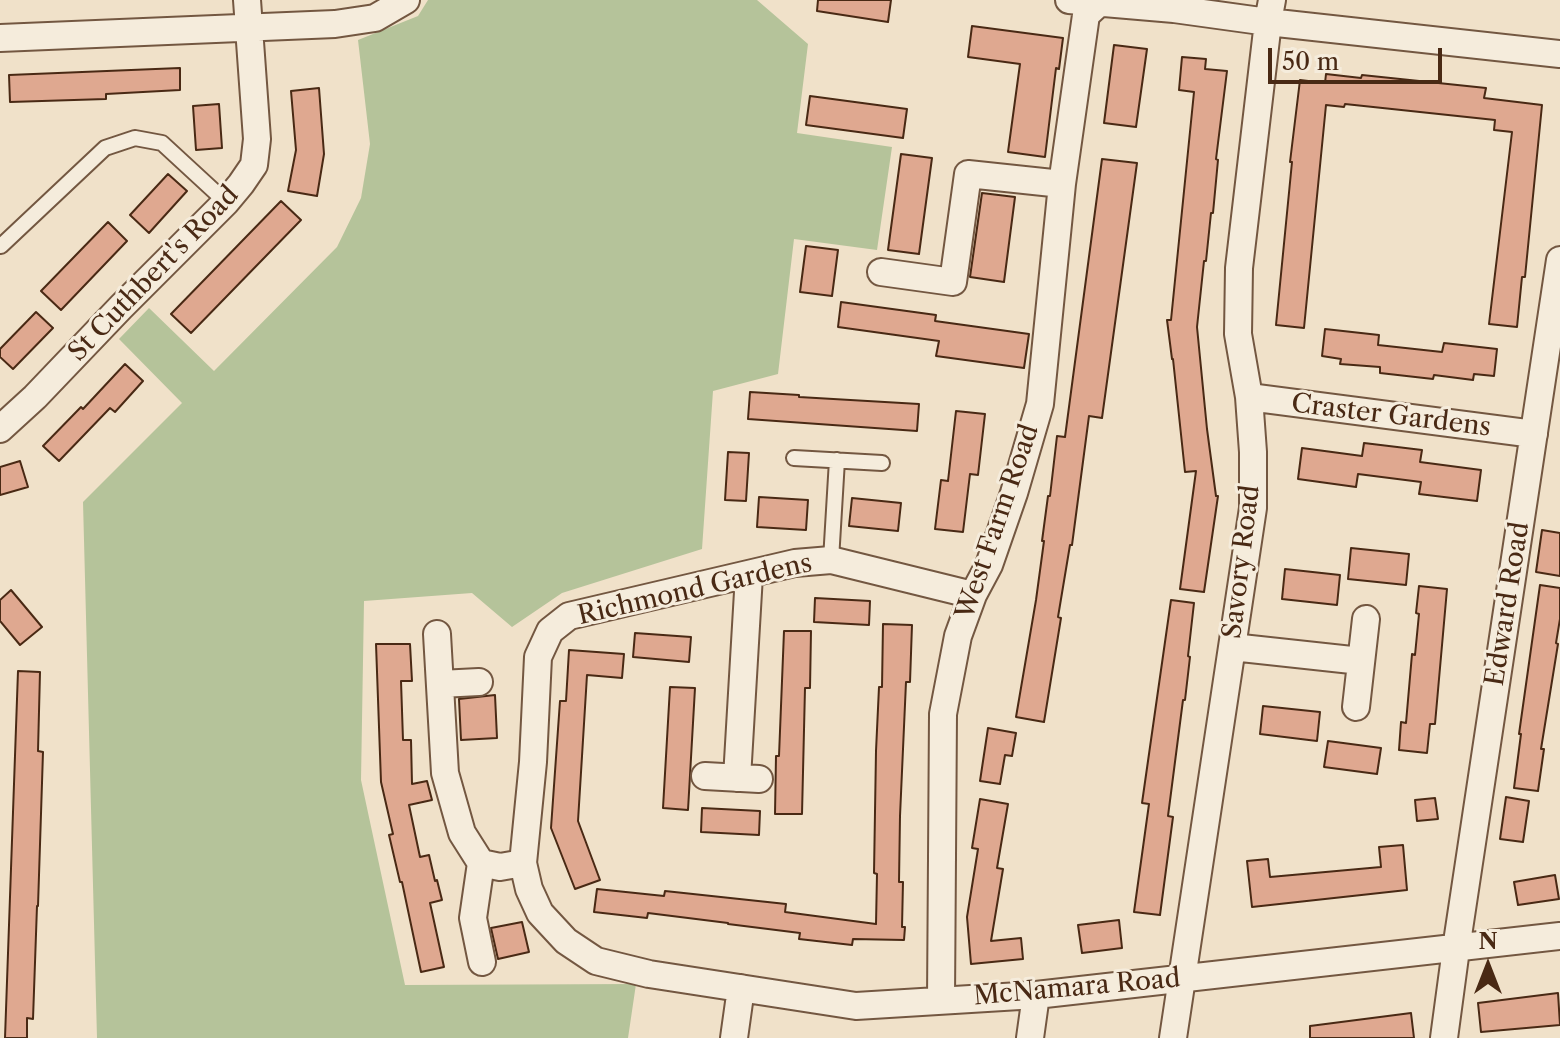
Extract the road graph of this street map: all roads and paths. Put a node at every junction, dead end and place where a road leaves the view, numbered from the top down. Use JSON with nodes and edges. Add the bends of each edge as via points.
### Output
{"nodes":[{"id":1,"x":247,"y":0,"type":"edge"},
{"id":2,"x":406,"y":0,"type":"edge"},
{"id":3,"x":1069,"y":0,"type":"edge"},
{"id":4,"x":1098,"y":2,"type":"edge"},
{"id":5,"x":1270,"y":11,"type":"edge"},
{"id":6,"x":249,"y":28,"type":"junction"},
{"id":7,"x":0,"y":38,"type":"edge"},
{"id":8,"x":1560,"y":54,"type":"edge"},
{"id":9,"x":1062,"y":184,"type":"junction"},
{"id":10,"x":226,"y":202,"type":"junction"},
{"id":11,"x":1,"y":246,"type":"edge"},
{"id":12,"x":1560,"y":260,"type":"edge"},
{"id":13,"x":881,"y":272,"type":"dead end"},
{"id":14,"x":1249,"y":397,"type":"junction"},
{"id":15,"x":0,"y":429,"type":"edge"},
{"id":16,"x":1534,"y":434,"type":"junction"},
{"id":17,"x":794,"y":458,"type":"dead end"},
{"id":18,"x":837,"y":460,"type":"junction"},
{"id":19,"x":882,"y":463,"type":"dead end"},
{"id":20,"x":831,"y":560,"type":"junction"},
{"id":21,"x":749,"y":575,"type":"junction"},
{"id":22,"x":973,"y":595,"type":"junction"},
{"id":23,"x":1366,"y":619,"type":"dead end"},
{"id":24,"x":437,"y":634,"type":"dead end"},
{"id":25,"x":1232,"y":647,"type":"junction"},
{"id":26,"x":1361,"y":661,"type":"junction"},
{"id":27,"x":479,"y":682,"type":"dead end"},
{"id":28,"x":440,"y":684,"type":"junction"},
{"id":29,"x":1356,"y":707,"type":"dead end"},
{"id":30,"x":705,"y":776,"type":"dead end"},
{"id":31,"x":481,"y":863,"type":"junction"},
{"id":32,"x":523,"y":863,"type":"junction"},
{"id":33,"x":1560,"y":936,"type":"edge"},
{"id":34,"x":1456,"y":949,"type":"junction"},
{"id":35,"x":482,"y":962,"type":"dead end"},
{"id":36,"x":1181,"y":979,"type":"junction"},
{"id":37,"x":741,"y":988,"type":"junction"},
{"id":38,"x":1036,"y":995,"type":"junction"},
{"id":39,"x":941,"y":1000,"type":"junction"},
{"id":40,"x":734,"y":1038,"type":"edge"},
{"id":41,"x":1030,"y":1038,"type":"edge"},
{"id":42,"x":1173,"y":1038,"type":"edge"},
{"id":43,"x":1444,"y":1038,"type":"edge"}],
"edges":[{"from":1,"to":6,"type":"street","name":"St Cuthbert's Road"},
{"from":2,"to":6,"type":"street","via":[[375,18]]},
{"from":3,"to":4,"type":"street"},
{"from":4,"to":5,"type":"street"},
{"from":4,"to":9,"type":"street","name":"West Farm Road","via":[[1086,15]]},
{"from":5,"to":8,"type":"street"},
{"from":5,"to":14,"type":"street","name":"Savory Road","via":[[1239,268],[1238,334]]},
{"from":6,"to":7,"type":"street"},
{"from":6,"to":10,"type":"street","name":"St Cuthbert's Road","via":[[254,165]]},
{"from":9,"to":13,"type":"street","via":[[968,174],[953,282]]},
{"from":9,"to":22,"type":"street","name":"West Farm Road","via":[[1040,404],[989,565]]},
{"from":10,"to":11,"type":"lane","via":[[162,143],[135,138],[105,148]]},
{"from":10,"to":15,"type":"street","name":"St Cuthbert's Road"},
{"from":12,"to":16,"type":"street","name":"Edward Road"},
{"from":14,"to":16,"type":"street","name":"Craster Gardens"},
{"from":14,"to":25,"type":"street","name":"Savory Road","via":[[1253,508]]},
{"from":16,"to":34,"type":"street","name":"Edward Road"},
{"from":17,"to":18,"type":"lane"},
{"from":18,"to":19,"type":"lane"},
{"from":18,"to":20,"type":"lane"},
{"from":20,"to":21,"type":"street","name":"Richmond Gardens"},
{"from":20,"to":22,"type":"street","name":"Richmond Gardens"},
{"from":21,"to":30,"type":"street","via":[[748,778]]},
{"from":21,"to":32,"type":"street","name":"Richmond Gardens","via":[[569,616],[550,631],[538,657]]},
{"from":22,"to":39,"type":"street","name":"West Farm Road","via":[[958,636],[943,714]]},
{"from":23,"to":26,"type":"street"},
{"from":24,"to":28,"type":"street"},
{"from":25,"to":26,"type":"street"},
{"from":25,"to":36,"type":"street","name":"Savory Road"},
{"from":26,"to":29,"type":"street"},
{"from":27,"to":28,"type":"street"},
{"from":28,"to":31,"type":"street","via":[[445,773],[462,833]]},
{"from":31,"to":32,"type":"street"},
{"from":31,"to":35,"type":"street","via":[[473,918]]},
{"from":32,"to":37,"type":"street","name":"McNamara Road","via":[[540,913],[566,941],[596,961]]},
{"from":33,"to":34,"type":"street","name":"McNamara Road"},
{"from":34,"to":36,"type":"street","name":"McNamara Road"},
{"from":34,"to":43,"type":"street","name":"Edward Road"},
{"from":36,"to":38,"type":"street","name":"McNamara Road"},
{"from":36,"to":42,"type":"street","name":"Savory Road"},
{"from":37,"to":39,"type":"street","name":"McNamara Road","via":[[856,1006]]},
{"from":37,"to":40,"type":"street"},
{"from":38,"to":39,"type":"street","name":"McNamara Road"},
{"from":38,"to":41,"type":"street"}]}
